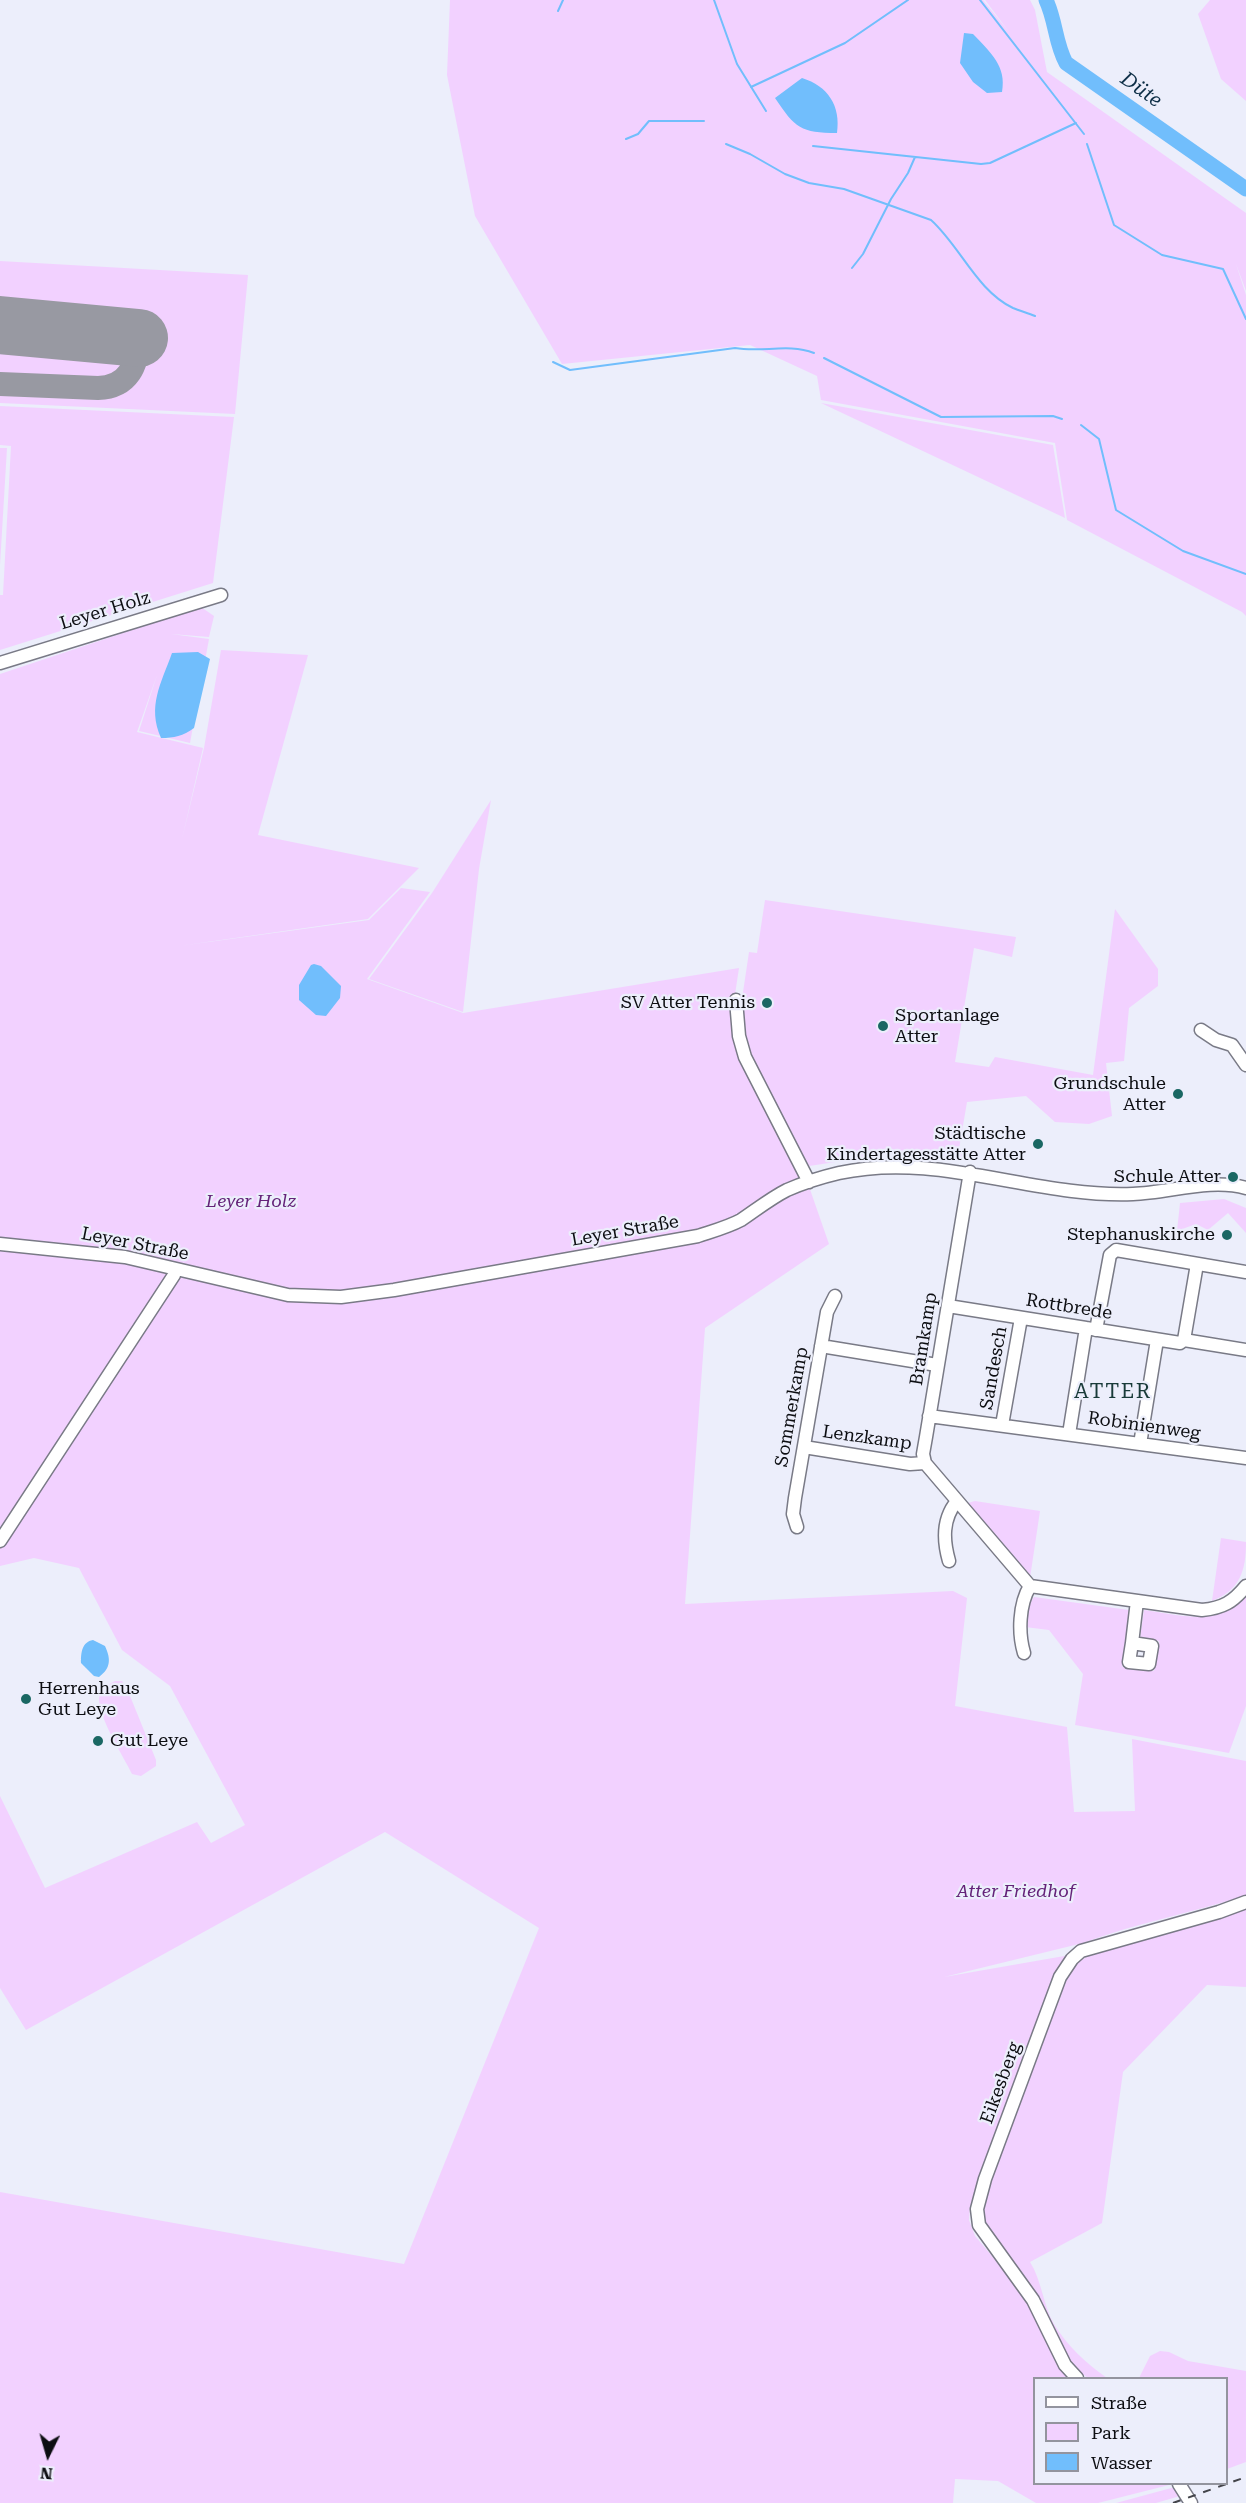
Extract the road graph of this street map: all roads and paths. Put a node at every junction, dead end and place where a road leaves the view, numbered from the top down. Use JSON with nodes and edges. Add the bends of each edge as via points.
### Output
{"nodes":[{"id":1,"x":221,"y":595,"type":"dead end"},
{"id":2,"x":0,"y":663,"type":"edge"},
{"id":3,"x":736,"y":1000,"type":"dead end"},
{"id":4,"x":1201,"y":1030,"type":"dead end"},
{"id":5,"x":1246,"y":1065,"type":"edge"},
{"id":6,"x":970,"y":1172,"type":"junction"},
{"id":7,"x":809,"y":1182,"type":"junction"},
{"id":8,"x":1246,"y":1188,"type":"edge"},
{"id":9,"x":0,"y":1244,"type":"edge"},
{"id":10,"x":1197,"y":1264,"type":"junction"},
{"id":11,"x":1246,"y":1272,"type":"edge"},
{"id":12,"x":174,"y":1275,"type":"dead end"},
{"id":13,"x":835,"y":1296,"type":"dead end"},
{"id":14,"x":948,"y":1306,"type":"junction"},
{"id":15,"x":1021,"y":1318,"type":"junction"},
{"id":16,"x":1091,"y":1329,"type":"junction"},
{"id":17,"x":1157,"y":1340,"type":"junction"},
{"id":18,"x":1184,"y":1340,"type":"junction"},
{"id":19,"x":821,"y":1346,"type":"junction"},
{"id":20,"x":1246,"y":1350,"type":"edge"},
{"id":21,"x":938,"y":1365,"type":"junction"},
{"id":22,"x":929,"y":1416,"type":"junction"},
{"id":23,"x":1002,"y":1425,"type":"junction"},
{"id":24,"x":1069,"y":1434,"type":"junction"},
{"id":25,"x":1140,"y":1444,"type":"junction"},
{"id":26,"x":804,"y":1447,"type":"junction"},
{"id":27,"x":1246,"y":1458,"type":"edge"},
{"id":28,"x":925,"y":1463,"type":"junction"},
{"id":29,"x":957,"y":1501,"type":"junction"},
{"id":30,"x":797,"y":1527,"type":"dead end"},
{"id":31,"x":0,"y":1541,"type":"edge"},
{"id":32,"x":949,"y":1562,"type":"dead end"},
{"id":33,"x":1030,"y":1586,"type":"junction"},
{"id":34,"x":1246,"y":1586,"type":"edge"},
{"id":35,"x":1137,"y":1601,"type":"junction"},
{"id":36,"x":1132,"y":1643,"type":"junction"},
{"id":37,"x":1024,"y":1653,"type":"dead end"},
{"id":38,"x":1246,"y":1902,"type":"edge"},
{"id":39,"x":1075,"y":2377,"type":"edge"},
{"id":40,"x":1180,"y":2485,"type":"edge"},
{"id":41,"x":1191,"y":2503,"type":"edge"}],
"edges":[{"from":1,"to":2,"type":"street","name":"Leyer Holz"},
{"from":3,"to":7,"type":"street","via":[[745,1057]]},
{"from":4,"to":5,"type":"street","via":[[1232,1045]]},
{"from":6,"to":7,"type":"street","name":"Leyer Straße","via":[[871,1169]]},
{"from":6,"to":8,"type":"street","name":"Leyer Straße","via":[[1074,1193],[1132,1194],[1223,1185]]},
{"from":6,"to":14,"type":"street","name":"Bramkamp"},
{"from":7,"to":9,"type":"street","name":"Leyer Straße","via":[[736,1222],[698,1236],[341,1297],[288,1295],[126,1257]]},
{"from":10,"to":11,"type":"street"},
{"from":10,"to":16,"type":"street","via":[[1116,1250],[1110,1255]]},
{"from":10,"to":18,"type":"street"},
{"from":12,"to":31,"type":"street"},
{"from":13,"to":19,"type":"street","name":"Sommerkamp","via":[[827,1312]]},
{"from":14,"to":15,"type":"street","name":"Rottbrede"},
{"from":14,"to":21,"type":"street","name":"Bramkamp"},
{"from":15,"to":16,"type":"street","name":"Rottbrede"},
{"from":15,"to":23,"type":"street","name":"Sandesch"},
{"from":16,"to":17,"type":"street","name":"Rottbrede"},
{"from":16,"to":24,"type":"street"},
{"from":17,"to":18,"type":"street","name":"Rottbrede"},
{"from":17,"to":25,"type":"street"},
{"from":18,"to":20,"type":"street","name":"Rottbrede"},
{"from":19,"to":21,"type":"street"},
{"from":19,"to":26,"type":"street","name":"Sommerkamp"},
{"from":21,"to":22,"type":"street","name":"Bramkamp"},
{"from":22,"to":23,"type":"street","name":"Robinienweg"},
{"from":22,"to":28,"type":"street","name":"Bramkamp"},
{"from":23,"to":24,"type":"street","name":"Robinienweg"},
{"from":24,"to":25,"type":"street","name":"Robinienweg"},
{"from":25,"to":27,"type":"street","name":"Robinienweg"},
{"from":26,"to":28,"type":"street","name":"Lenzkamp"},
{"from":26,"to":30,"type":"street","name":"Sommerkamp","via":[[793,1514]]},
{"from":28,"to":29,"type":"street"},
{"from":29,"to":32,"type":"street","via":[[949,1511],[944,1542]]},
{"from":29,"to":33,"type":"street"},
{"from":33,"to":35,"type":"street"},
{"from":33,"to":37,"type":"street","via":[[1024,1596],[1019,1638]]},
{"from":34,"to":35,"type":"street","via":[[1234,1600],[1215,1609]]},
{"from":35,"to":36,"type":"street"},
{"from":36,"to":36,"type":"street","via":[[1152,1646],[1149,1665],[1130,1662]]},
{"from":38,"to":39,"type":"street","name":"Eikesberg","via":[[1081,1951],[1072,1959],[1060,1977],[985,2179],[977,2209],[979,2225],[1033,2300],[1065,2365]]},
{"from":40,"to":41,"type":"street"}]}
